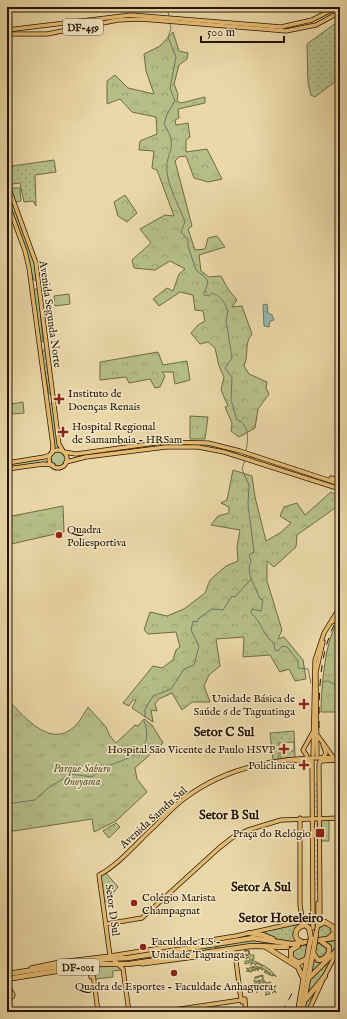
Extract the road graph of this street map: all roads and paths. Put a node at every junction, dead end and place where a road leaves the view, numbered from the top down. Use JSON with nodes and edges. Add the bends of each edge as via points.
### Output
{"nodes":[{"id":1,"x":337,"y":7,"type":"edge"},
{"id":2,"x":340,"y":12,"type":"edge"},
{"id":3,"x":327,"y":13,"type":"junction"},
{"id":4,"x":159,"y":18,"type":"junction"},
{"id":5,"x":329,"y":19,"type":"junction"},
{"id":6,"x":83,"y":20,"type":"junction"},
{"id":7,"x":176,"y":20,"type":"junction"},
{"id":8,"x":55,"y":24,"type":"junction"},
{"id":9,"x":86,"y":27,"type":"junction"},
{"id":10,"x":7,"y":30,"type":"edge"},
{"id":11,"x":56,"y":32,"type":"junction"},
{"id":12,"x":7,"y":34,"type":"edge"},
{"id":13,"x":7,"y":182,"type":"edge"},
{"id":14,"x":7,"y":202,"type":"edge"},
{"id":15,"x":38,"y":279,"type":"junction"},
{"id":16,"x":31,"y":280,"type":"junction"},
{"id":17,"x":40,"y":290,"type":"junction"},
{"id":18,"x":33,"y":291,"type":"junction"},
{"id":19,"x":46,"y":393,"type":"junction"},
{"id":20,"x":53,"y":393,"type":"junction"},
{"id":21,"x":54,"y":404,"type":"junction"},
{"id":22,"x":47,"y":405,"type":"junction"},
{"id":23,"x":152,"y":443,"type":"junction"},
{"id":24,"x":147,"y":444,"type":"junction"},
{"id":25,"x":150,"y":449,"type":"junction"},
{"id":26,"x":64,"y":452,"type":"junction"},
{"id":27,"x":51,"y":454,"type":"junction"},
{"id":28,"x":66,"y":462,"type":"junction"},
{"id":29,"x":7,"y":463,"type":"edge"},
{"id":30,"x":53,"y":465,"type":"junction"},
{"id":31,"x":7,"y":469,"type":"edge"},
{"id":32,"x":308,"y":472,"type":"junction"},
{"id":33,"x":313,"y":474,"type":"junction"},
{"id":34,"x":306,"y":477,"type":"junction"},
{"id":35,"x":325,"y":477,"type":"junction"},
{"id":36,"x":312,"y":479,"type":"junction"},
{"id":37,"x":340,"y":480,"type":"edge"},
{"id":38,"x":340,"y":484,"type":"edge"},
{"id":39,"x":340,"y":489,"type":"edge"},
{"id":40,"x":340,"y":607,"type":"edge"},
{"id":41,"x":340,"y":611,"type":"edge"},
{"id":42,"x":340,"y":618,"type":"edge"},
{"id":43,"x":332,"y":622,"type":"junction"},
{"id":44,"x":317,"y":719,"type":"junction"},
{"id":45,"x":314,"y":729,"type":"junction"},
{"id":46,"x":323,"y":745,"type":"junction"},
{"id":47,"x":307,"y":756,"type":"junction"},
{"id":48,"x":315,"y":756,"type":"junction"},
{"id":49,"x":324,"y":756,"type":"junction"},
{"id":50,"x":333,"y":758,"type":"junction"},
{"id":51,"x":297,"y":759,"type":"junction"},
{"id":52,"x":340,"y":759,"type":"edge"},
{"id":53,"x":312,"y":761,"type":"junction"},
{"id":54,"x":320,"y":763,"type":"junction"},
{"id":55,"x":300,"y":818,"type":"junction"},
{"id":56,"x":316,"y":818,"type":"junction"},
{"id":57,"x":338,"y":818,"type":"edge"},
{"id":58,"x":99,"y":876,"type":"joint"},
{"id":59,"x":313,"y":916,"type":"junction"},
{"id":60,"x":303,"y":920,"type":"junction"},
{"id":61,"x":106,"y":924,"type":"junction"},
{"id":62,"x":319,"y":925,"type":"junction"},
{"id":63,"x":313,"y":928,"type":"junction"},
{"id":64,"x":262,"y":929,"type":"junction"},
{"id":65,"x":249,"y":933,"type":"junction"},
{"id":66,"x":313,"y":935,"type":"junction"},
{"id":67,"x":268,"y":936,"type":"junction"},
{"id":68,"x":340,"y":938,"type":"edge"},
{"id":69,"x":219,"y":939,"type":"junction"},
{"id":70,"x":327,"y":939,"type":"junction"},
{"id":71,"x":205,"y":940,"type":"junction"},
{"id":72,"x":276,"y":942,"type":"junction"},
{"id":73,"x":322,"y":942,"type":"junction"},
{"id":74,"x":303,"y":943,"type":"junction"},
{"id":75,"x":212,"y":944,"type":"junction"},
{"id":76,"x":262,"y":945,"type":"junction"},
{"id":77,"x":298,"y":946,"type":"junction"},
{"id":78,"x":169,"y":947,"type":"junction"},
{"id":79,"x":340,"y":947,"type":"edge"},
{"id":80,"x":312,"y":948,"type":"junction"},
{"id":81,"x":175,"y":950,"type":"junction"},
{"id":82,"x":236,"y":950,"type":"junction"},
{"id":83,"x":218,"y":953,"type":"junction"},
{"id":84,"x":125,"y":954,"type":"junction"},
{"id":85,"x":210,"y":954,"type":"junction"},
{"id":86,"x":111,"y":958,"type":"junction"},
{"id":87,"x":307,"y":958,"type":"junction"},
{"id":88,"x":122,"y":965,"type":"junction"},
{"id":89,"x":96,"y":966,"type":"junction"},
{"id":90,"x":86,"y":968,"type":"junction"},
{"id":91,"x":42,"y":974,"type":"junction"},
{"id":92,"x":325,"y":976,"type":"junction"},
{"id":93,"x":8,"y":978,"type":"edge"},
{"id":94,"x":93,"y":979,"type":"junction"},
{"id":95,"x":308,"y":980,"type":"junction"},
{"id":96,"x":302,"y":988,"type":"junction"},
{"id":97,"x":8,"y":994,"type":"edge"},
{"id":98,"x":243,"y":1001,"type":"junction"},
{"id":99,"x":304,"y":1004,"type":"junction"},
{"id":100,"x":184,"y":1011,"type":"edge"},
{"id":101,"x":299,"y":1011,"type":"edge"},
{"id":102,"x":98,"y":1012,"type":"edge"},
{"id":103,"x":130,"y":1012,"type":"edge"},
{"id":104,"x":160,"y":1012,"type":"edge"},
{"id":105,"x":245,"y":1012,"type":"edge"},
{"id":106,"x":308,"y":1012,"type":"edge"}],
"edges":[{"from":1,"to":3,"type":"main road","number":"DF-459"},
{"from":2,"to":5,"type":"main road","number":"DF-459"},
{"from":3,"to":5,"type":"main road","via":[[325,18]]},
{"from":3,"to":7,"type":"main road","number":"DF-459","via":[[298,24],[273,27]]},
{"from":4,"to":6,"type":"main road","number":"DF-459","via":[[124,16]]},
{"from":4,"to":7,"type":"main road","number":"DF-459"},
{"from":4,"to":9,"type":"main road","number":"DF-459","via":[[129,19]]},
{"from":5,"to":7,"type":"main road","number":"DF-459","via":[[304,28],[283,31]]},
{"from":6,"to":8,"type":"main road","number":"DF-459"},
{"from":6,"to":9,"type":"main road","via":[[88,23]]},
{"from":8,"to":10,"type":"main road","number":"DF-459"},
{"from":8,"to":11,"type":"main road","via":[[51,29]]},
{"from":9,"to":11,"type":"main road","number":"DF-459"},
{"from":11,"to":12,"type":"main road","number":"DF-459"},
{"from":13,"to":15,"type":"main road","name":"Avenida Segunda Norte","via":[[34,253]]},
{"from":14,"to":16,"type":"main road","name":"Avenida Segunda Norte","via":[[27,255]]},
{"from":15,"to":16,"type":"main road","via":[[35,282]]},
{"from":15,"to":17,"type":"main road","name":"Avenida Segunda Norte"},
{"from":16,"to":18,"type":"main road","name":"Avenida Segunda Norte"},
{"from":17,"to":18,"type":"main road","via":[[35,288]]},
{"from":17,"to":20,"type":"main road","name":"Avenida Segunda Norte"},
{"from":18,"to":19,"type":"main road","name":"Avenida Segunda Norte"},
{"from":19,"to":20,"type":"main road"},
{"from":19,"to":22,"type":"main road","name":"Avenida Segunda Norte"},
{"from":20,"to":21,"type":"main road","name":"Avenida Segunda Norte"},
{"from":21,"to":22,"type":"main road","via":[[50,402]]},
{"from":21,"to":26,"type":"main road","name":"Avenida Segunda Norte","via":[[60,444]]},
{"from":22,"to":27,"type":"main road","name":"Avenida Segunda Norte","via":[[53,446]]},
{"from":23,"to":24,"type":"main road"},
{"from":23,"to":25,"type":"main road"},
{"from":23,"to":32,"type":"main road","via":[[194,442],[240,451]]},
{"from":24,"to":25,"type":"main road"},
{"from":24,"to":26,"type":"main road","via":[[76,454]]},
{"from":25,"to":28,"type":"main road"},
{"from":25,"to":34,"type":"main road","via":[[198,447],[238,456]]},
{"from":26,"to":27,"type":"main road","via":[[58,450]]},
{"from":26,"to":28,"type":"main road"},
{"from":27,"to":29,"type":"main road"},
{"from":27,"to":30,"type":"main road"},
{"from":28,"to":30,"type":"main road","via":[[59,467]]},
{"from":30,"to":31,"type":"main road"},
{"from":32,"to":33,"type":"main road"},
{"from":32,"to":34,"type":"main road"},
{"from":33,"to":35,"type":"main road"},
{"from":33,"to":36,"type":"main road"},
{"from":34,"to":36,"type":"main road"},
{"from":35,"to":37,"type":"main road"},
{"from":35,"to":38,"type":"main road"},
{"from":36,"to":39,"type":"main road"},
{"from":40,"to":45,"type":"main road","via":[[324,633],[316,655]]},
{"from":41,"to":43,"type":"main road"},
{"from":42,"to":43,"type":"main road"},
{"from":43,"to":44,"type":"main road","via":[[317,663]]},
{"from":44,"to":46,"type":"main road","via":[[318,737]]},
{"from":44,"to":48,"type":"main road"},
{"from":45,"to":47,"type":"main road","via":[[303,750]]},
{"from":45,"to":48,"type":"main road"},
{"from":46,"to":49,"type":"main road","via":[[326,752]]},
{"from":46,"to":50,"type":"main road"},
{"from":47,"to":48,"type":"main road","name":"Avenida Samdu Sul"},
{"from":47,"to":51,"type":"main road","name":"Avenida Samdu Sul"},
{"from":47,"to":53,"type":"main road"},
{"from":48,"to":49,"type":"main road","name":"Avenida Samdu Sul"},
{"from":49,"to":50,"type":"main road","name":"Avenida Samdu Sul"},
{"from":49,"to":54,"type":"main road"},
{"from":50,"to":52,"type":"main road","name":"Avenida Samdu Sul"},
{"from":51,"to":53,"type":"main road"},
{"from":51,"to":58,"type":"main road","name":"Avenida Samdu Sul","via":[[243,768],[196,791],[175,806]]},
{"from":52,"to":54,"type":"main road"},
{"from":53,"to":56,"type":"main road"},
{"from":54,"to":56,"type":"main road"},
{"from":55,"to":56,"type":"main road"},
{"from":55,"to":60,"type":"main road","via":[[300,903]]},
{"from":55,"to":61,"type":"main road","via":[[273,821],[233,837],[142,918]]},
{"from":56,"to":57,"type":"main road"},
{"from":56,"to":59,"type":"main road"},
{"from":56,"to":62,"type":"main road"},
{"from":58,"to":61,"type":"main road","name":"Setor D Sul"},
{"from":59,"to":60,"type":"main road","via":[[310,920]]},
{"from":59,"to":63,"type":"main road"},
{"from":60,"to":64,"type":"main road"},
{"from":61,"to":86,"type":"main road","name":"Setor D Sul"},
{"from":62,"to":66,"type":"main road"},
{"from":62,"to":70,"type":"highway","via":[[325,922],[333,927],[333,935]]},
{"from":63,"to":66,"type":"main road"},
{"from":63,"to":66,"type":"main road","via":[[316,892]]},
{"from":64,"to":65,"type":"main road"},
{"from":64,"to":67,"type":"highway"},
{"from":65,"to":67,"type":"highway"},
{"from":65,"to":69,"type":"main road"},
{"from":66,"to":74,"type":"highway","via":[[307,926],[299,927],[295,936]]},
{"from":66,"to":80,"type":"highway","bridge":true},
{"from":67,"to":72,"type":"highway"},
{"from":68,"to":70,"type":"highway","number":"DF-001"},
{"from":68,"to":73,"type":"highway","number":"DF-001"},
{"from":69,"to":71,"type":"main road"},
{"from":69,"to":75,"type":"main road"},
{"from":70,"to":74,"type":"highway","number":"DF-001"},
{"from":71,"to":75,"type":"main road"},
{"from":71,"to":78,"type":"main road"},
{"from":72,"to":74,"type":"highway","number":"DF-001"},
{"from":72,"to":75,"type":"highway","number":"DF-001","via":[[256,938]]},
{"from":73,"to":77,"type":"highway","number":"DF-001"},
{"from":73,"to":80,"type":"highway","via":[[329,948],[322,960],[316,959]]},
{"from":75,"to":81,"type":"highway","number":"DF-001"},
{"from":75,"to":83,"type":"main road"},
{"from":75,"to":85,"type":"main road"},
{"from":76,"to":77,"type":"highway","number":"DF-001"},
{"from":76,"to":82,"type":"highway","number":"DF-001"},
{"from":76,"to":96,"type":"highway","via":[[298,967],[302,974]]},
{"from":77,"to":87,"type":"highway","via":[[290,952],[292,960],[300,963]]},
{"from":78,"to":81,"type":"highway"},
{"from":78,"to":84,"type":"main road"},
{"from":79,"to":92,"type":"main road"},
{"from":79,"to":95,"type":"highway"},
{"from":80,"to":87,"type":"highway"},
{"from":80,"to":95,"type":"highway"},
{"from":81,"to":88,"type":"highway","number":"DF-001"},
{"from":82,"to":83,"type":"main road"},
{"from":82,"to":83,"type":"highway","number":"DF-001"},
{"from":82,"to":98,"type":"main road"},
{"from":83,"to":85,"type":"highway","number":"DF-001"},
{"from":84,"to":86,"type":"main road"},
{"from":84,"to":88,"type":"main road"},
{"from":85,"to":88,"type":"highway","number":"DF-001"},
{"from":86,"to":88,"type":"highway","number":"DF-001"},
{"from":86,"to":93,"type":"highway","number":"DF-001","via":[[52,965]]},
{"from":87,"to":96,"type":"highway"},
{"from":88,"to":89,"type":"main road"},
{"from":88,"to":91,"type":"highway","number":"DF-001","via":[[100,964]]},
{"from":88,"to":103,"type":"main road"},
{"from":89,"to":90,"type":"main road"},
{"from":89,"to":94,"type":"main road"},
{"from":90,"to":91,"type":"main road"},
{"from":90,"to":94,"type":"main road"},
{"from":91,"to":93,"type":"highway","number":"DF-001"},
{"from":92,"to":99,"type":"highway"},
{"from":92,"to":106,"type":"main road"},
{"from":93,"to":97,"type":"main road"},
{"from":94,"to":102,"type":"main road"},
{"from":95,"to":99,"type":"highway"},
{"from":96,"to":101,"type":"highway"},
{"from":98,"to":100,"type":"main road"},
{"from":98,"to":105,"type":"main road"},
{"from":99,"to":101,"type":"highway"},
{"from":100,"to":104,"type":"main road"}]}
